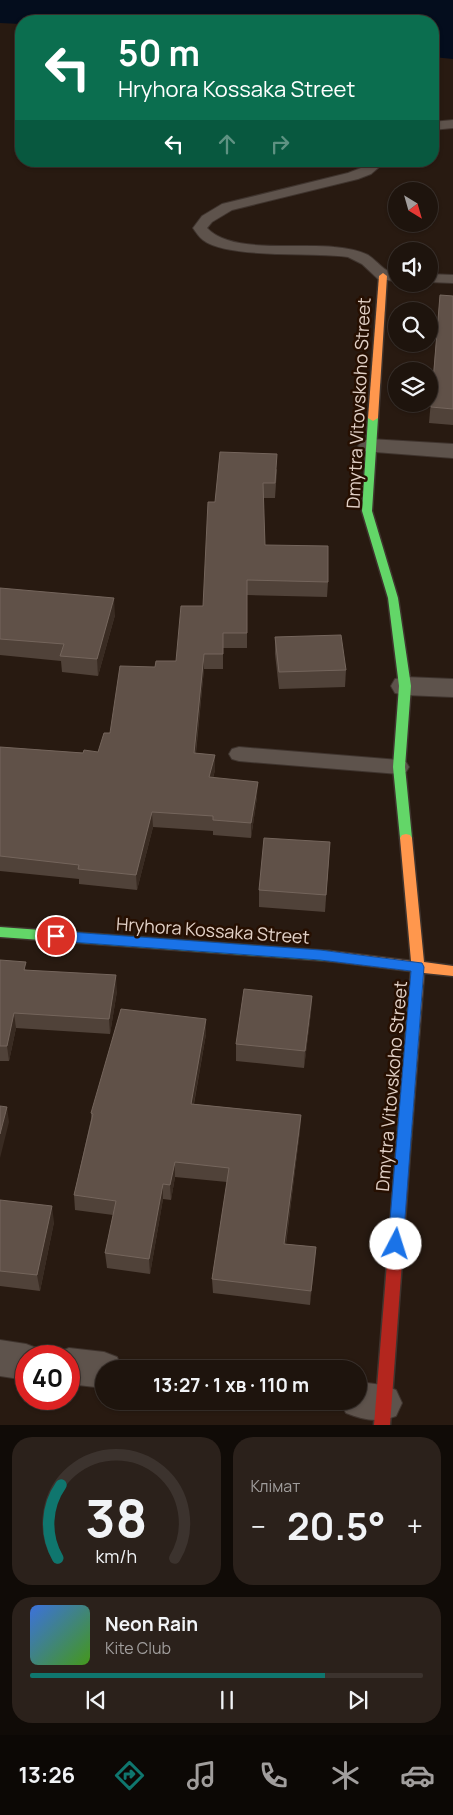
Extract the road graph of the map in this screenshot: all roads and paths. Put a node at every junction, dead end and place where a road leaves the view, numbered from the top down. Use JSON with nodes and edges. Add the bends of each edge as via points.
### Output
{"nodes":[{"id":1,"x":453,"y":124,"type":"edge"},
{"id":2,"x":439,"y":125,"type":"edge"},
{"id":3,"x":372,"y":167,"type":"edge"},
{"id":4,"x":388,"y":275,"type":"edge"},
{"id":5,"x":438,"y":279,"type":"edge"},
{"id":6,"x":453,"y":280,"type":"edge"},
{"id":7,"x":388,"y":285,"type":"edge"},
{"id":8,"x":370,"y":446,"type":"junction"},
{"id":9,"x":453,"y":451,"type":"edge"},
{"id":10,"x":405,"y":686,"type":"junction"},
{"id":11,"x":453,"y":688,"type":"edge"},
{"id":12,"x":239,"y":754,"type":"dead end"},
{"id":13,"x":399,"y":767,"type":"junction"},
{"id":14,"x":0,"y":932,"type":"edge"},
{"id":15,"x":418,"y":967,"type":"junction"},
{"id":16,"x":453,"y":971,"type":"edge"},
{"id":17,"x":0,"y":1358,"type":"edge"},
{"id":18,"x":15,"y":1360,"type":"edge"},
{"id":19,"x":80,"y":1367,"type":"edge"},
{"id":20,"x":95,"y":1369,"type":"edge"},
{"id":21,"x":375,"y":1409,"type":"edge"}],
"edges":[{"from":1,"to":2,"type":"lane"},
{"from":3,"to":4,"type":"lane","via":[[353,176],[227,207],[207,219],[200,228],[202,234],[213,241],[247,248],[347,252],[368,260]]},
{"from":5,"to":6,"type":"lane"},
{"from":7,"to":8,"type":"street","name":"Dmytra Vitovskoho Street"},
{"from":8,"to":9,"type":"street"},
{"from":8,"to":10,"type":"street","name":"Dmytra Vitovskoho Street","via":[[367,512],[393,598]]},
{"from":10,"to":11,"type":"street"},
{"from":10,"to":13,"type":"street","name":"Dmytra Vitovskoho Street"},
{"from":12,"to":13,"type":"lane"},
{"from":13,"to":15,"type":"street","name":"Dmytra Vitovskoho Street"},
{"from":14,"to":15,"type":"street","name":"Hryhora Kossaka Street","via":[[320,955]]},
{"from":15,"to":16,"type":"street","name":"Hryhora Kossaka Street"},
{"from":15,"to":21,"type":"street","name":"Dmytra Vitovskoho Street"},
{"from":17,"to":18,"type":"street"},
{"from":19,"to":20,"type":"street"}]}
